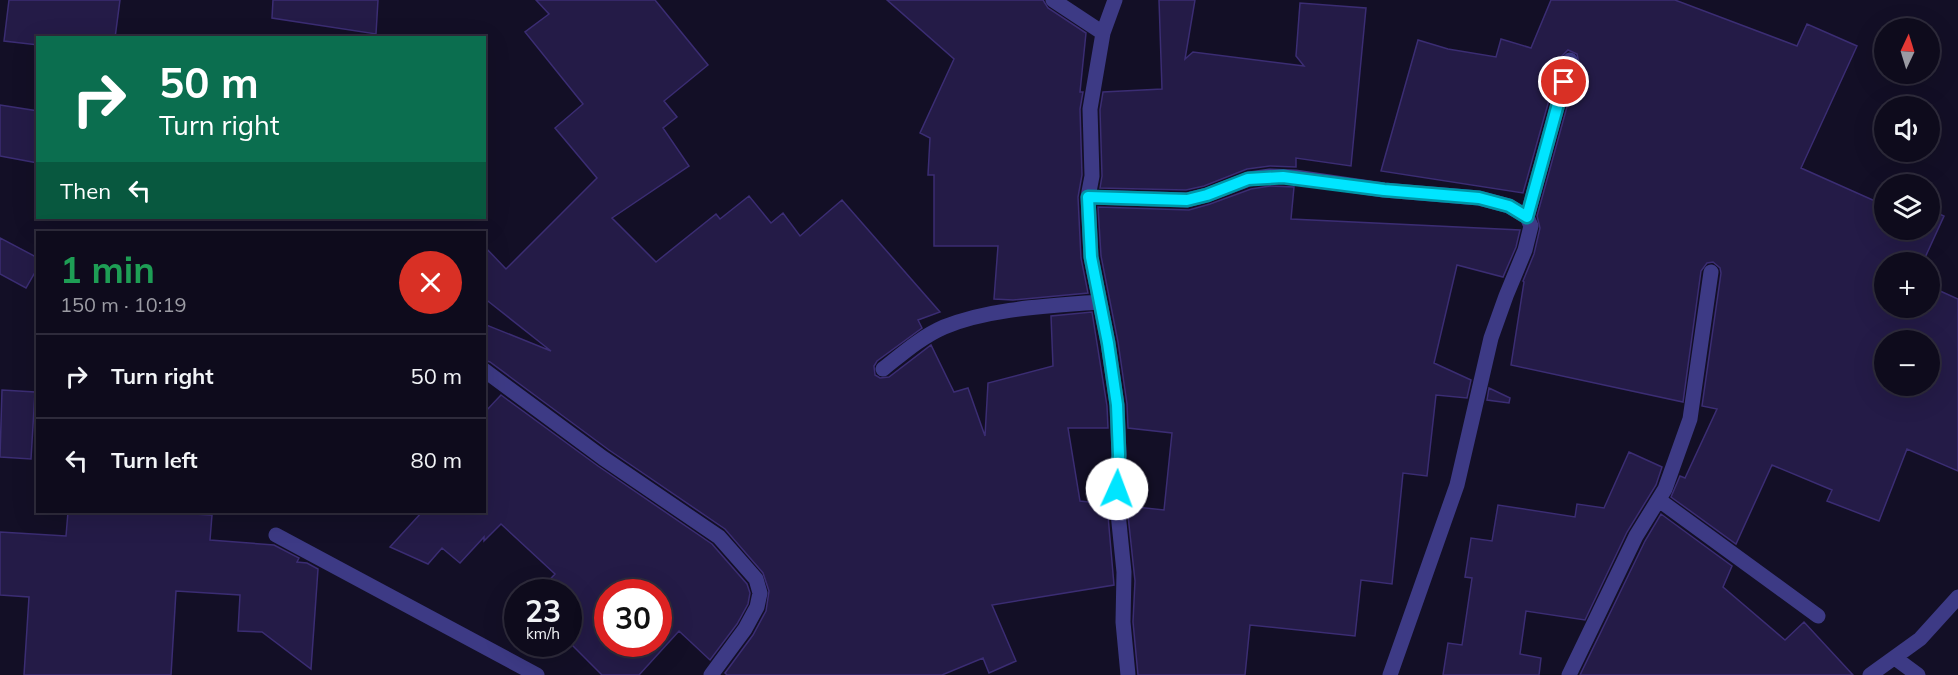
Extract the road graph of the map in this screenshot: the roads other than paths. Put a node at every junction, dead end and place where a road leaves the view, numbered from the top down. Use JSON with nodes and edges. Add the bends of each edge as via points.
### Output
{"nodes":[{"id":1,"x":1053,"y":0,"type":"edge"},
{"id":2,"x":1115,"y":0,"type":"edge"},
{"id":3,"x":1103,"y":33,"type":"junction"},
{"id":4,"x":1570,"y":60,"type":"dead end"},
{"id":5,"x":1088,"y":197,"type":"junction"},
{"id":6,"x":1527,"y":217,"type":"junction"},
{"id":7,"x":1711,"y":272,"type":"dead end"},
{"id":8,"x":1099,"y":302,"type":"junction"},
{"id":9,"x":883,"y":369,"type":"dead end"},
{"id":10,"x":486,"y":371,"type":"edge"},
{"id":11,"x":1659,"y":500,"type":"junction"},
{"id":12,"x":276,"y":535,"type":"dead end"},
{"id":13,"x":1958,"y":597,"type":"edge"},
{"id":14,"x":1818,"y":615,"type":"dead end"},
{"id":15,"x":1895,"y":658,"type":"junction"},
{"id":16,"x":537,"y":675,"type":"edge"},
{"id":17,"x":711,"y":675,"type":"edge"},
{"id":18,"x":1128,"y":675,"type":"edge"},
{"id":19,"x":1390,"y":675,"type":"edge"},
{"id":20,"x":1569,"y":675,"type":"edge"},
{"id":21,"x":1870,"y":675,"type":"edge"},
{"id":22,"x":1918,"y":675,"type":"edge"}],
"edges":[{"from":1,"to":3,"type":"street"},
{"from":2,"to":3,"type":"street"},
{"from":3,"to":5,"type":"street","via":[[1090,109],[1092,176]]},
{"from":4,"to":6,"type":"street"},
{"from":5,"to":6,"type":"street","via":[[1187,200],[1248,179],[1295,177],[1479,198],[1509,206]]},
{"from":5,"to":8,"type":"street","via":[[1091,257]]},
{"from":6,"to":19,"type":"street","via":[[1531,226],[1525,250],[1491,338],[1457,485]]},
{"from":7,"to":11,"type":"street","via":[[1690,419]]},
{"from":8,"to":9,"type":"street","via":[[974,317],[943,327],[912,345]]},
{"from":8,"to":18,"type":"street","via":[[1117,405]]},
{"from":10,"to":17,"type":"street","via":[[719,537],[756,579],[760,593],[757,607]]},
{"from":11,"to":14,"type":"street"},
{"from":11,"to":20,"type":"street","via":[[1636,536]]},
{"from":12,"to":16,"type":"street"},
{"from":13,"to":15,"type":"street","via":[[1920,639]]},
{"from":15,"to":21,"type":"street"},
{"from":15,"to":22,"type":"street"}]}
